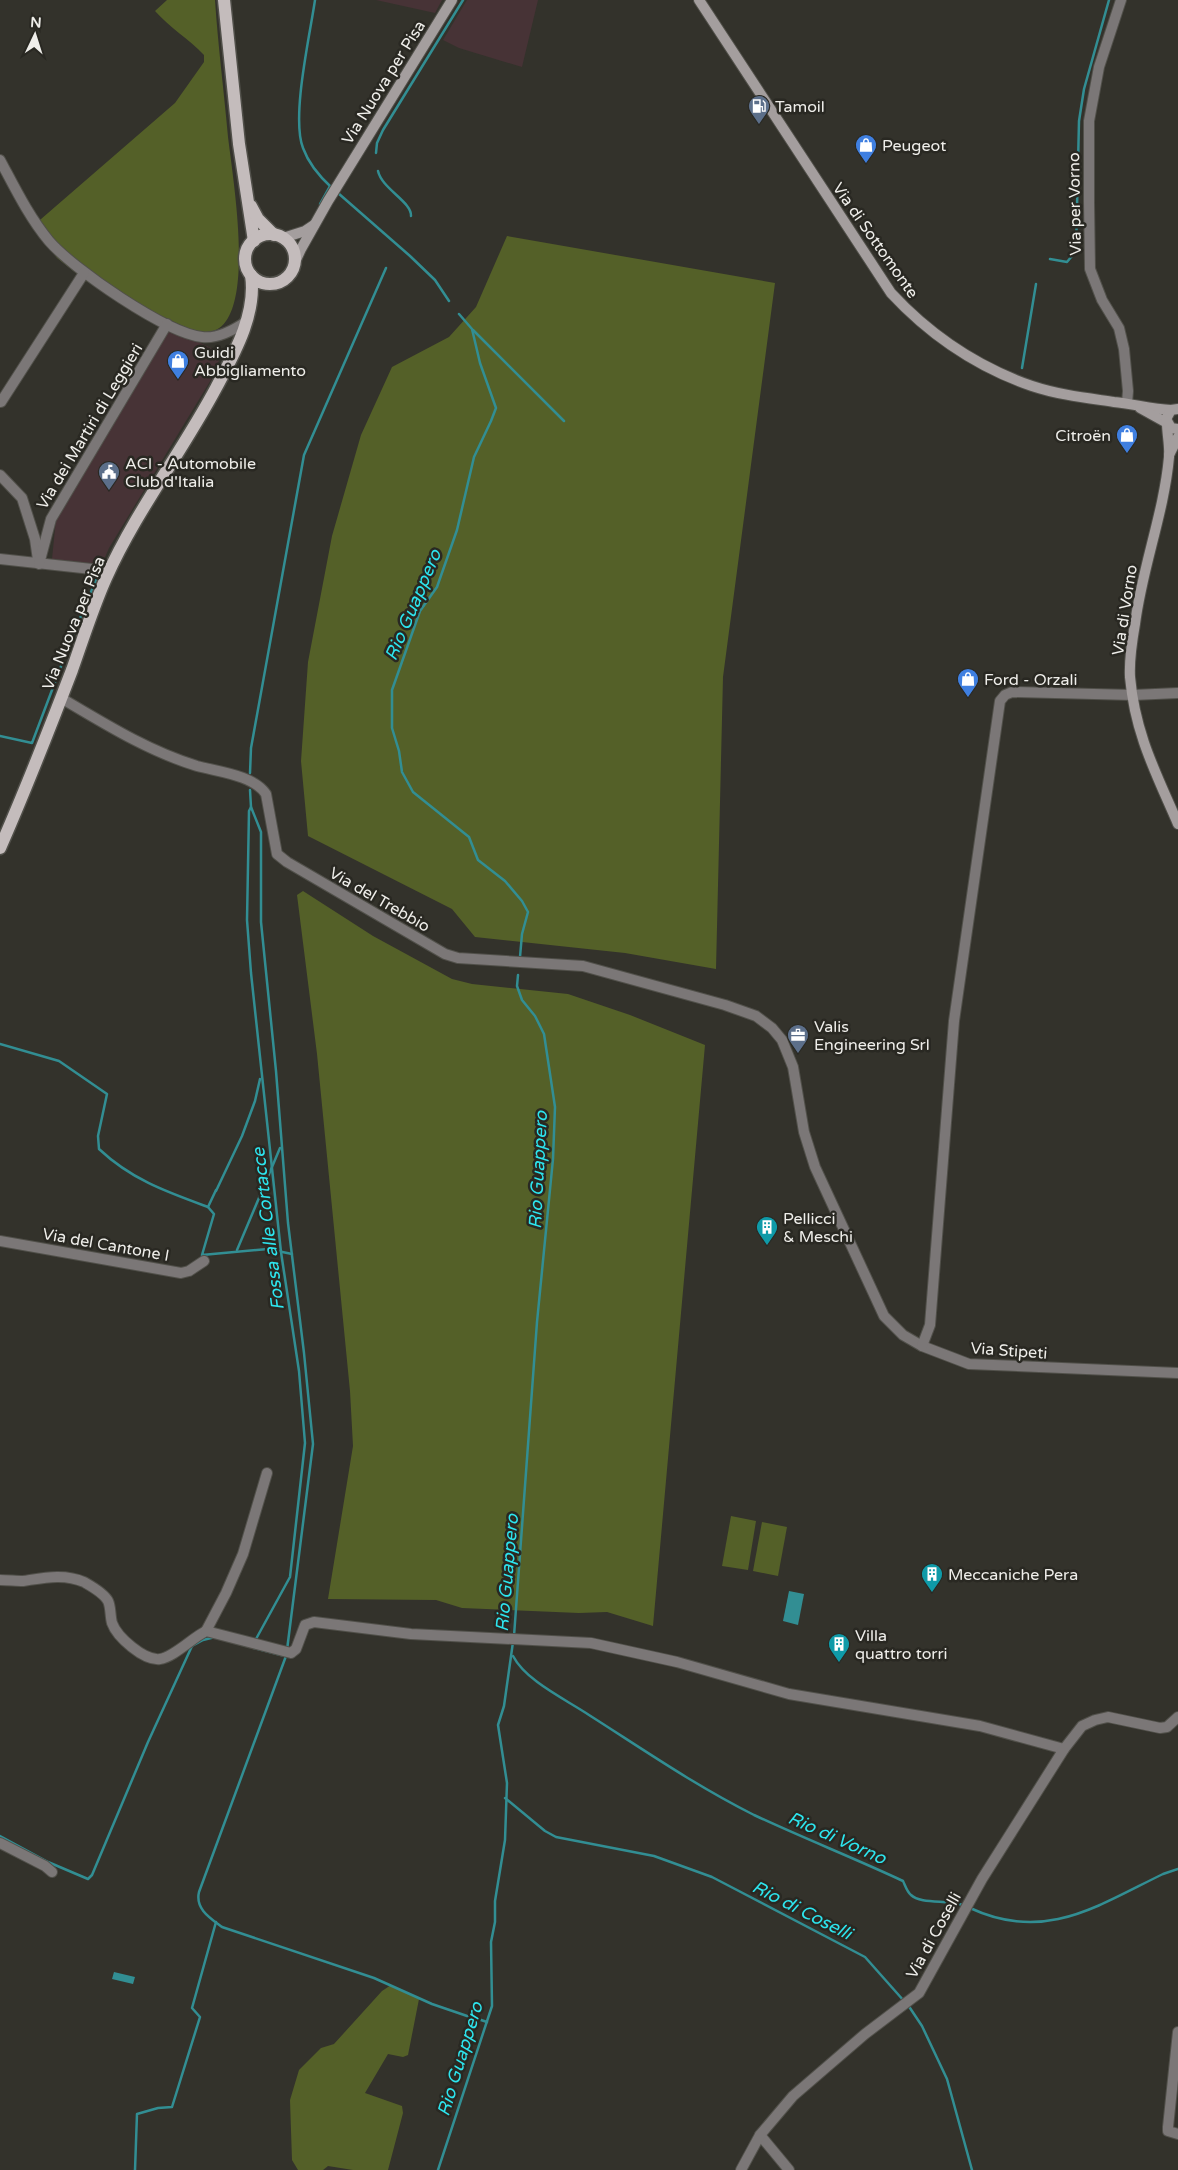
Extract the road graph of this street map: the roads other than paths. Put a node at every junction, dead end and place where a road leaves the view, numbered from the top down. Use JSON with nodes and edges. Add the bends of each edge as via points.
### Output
{"nodes":[{"id":1,"x":224,"y":0,"type":"edge"},
{"id":2,"x":452,"y":0,"type":"edge"},
{"id":3,"x":699,"y":0,"type":"edge"},
{"id":4,"x":1121,"y":0,"type":"edge"},
{"id":5,"x":0,"y":160,"type":"edge"},
{"id":6,"x":248,"y":200,"type":"junction"},
{"id":7,"x":316,"y":223,"type":"junction"},
{"id":8,"x":279,"y":236,"type":"junction"},
{"id":9,"x":254,"y":241,"type":"junction"},
{"id":10,"x":295,"y":262,"type":"junction"},
{"id":11,"x":84,"y":273,"type":"junction"},
{"id":12,"x":252,"y":275,"type":"junction"},
{"id":13,"x":276,"y":283,"type":"junction"},
{"id":14,"x":249,"y":316,"type":"junction"},
{"id":15,"x":167,"y":324,"type":"junction"},
{"id":16,"x":0,"y":401,"type":"edge"},
{"id":17,"x":1131,"y":404,"type":"junction"},
{"id":18,"x":1174,"y":410,"type":"edge"},
{"id":19,"x":1167,"y":423,"type":"junction"},
{"id":20,"x":1178,"y":429,"type":"edge"},
{"id":21,"x":1178,"y":438,"type":"edge"},
{"id":22,"x":1169,"y":456,"type":"junction"},
{"id":23,"x":0,"y":475,"type":"edge"},
{"id":24,"x":0,"y":559,"type":"edge"},
{"id":25,"x":38,"y":564,"type":"junction"},
{"id":26,"x":110,"y":571,"type":"junction"},
{"id":27,"x":1178,"y":693,"type":"edge"},
{"id":28,"x":1133,"y":695,"type":"junction"},
{"id":29,"x":61,"y":698,"type":"junction"},
{"id":30,"x":1178,"y":824,"type":"edge"},
{"id":31,"x":0,"y":848,"type":"edge"},
{"id":32,"x":756,"y":1016,"type":"joint"},
{"id":33,"x":0,"y":1241,"type":"edge"},
{"id":34,"x":204,"y":1261,"type":"dead end"},
{"id":35,"x":922,"y":1346,"type":"junction"},
{"id":36,"x":1178,"y":1373,"type":"edge"},
{"id":37,"x":267,"y":1473,"type":"dead end"},
{"id":38,"x":0,"y":1580,"type":"edge"},
{"id":39,"x":206,"y":1631,"type":"junction"},
{"id":40,"x":1175,"y":1720,"type":"edge"},
{"id":41,"x":1178,"y":1732,"type":"edge"},
{"id":42,"x":1064,"y":1749,"type":"junction"},
{"id":43,"x":0,"y":1843,"type":"edge"},
{"id":44,"x":52,"y":1872,"type":"dead end"},
{"id":45,"x":1178,"y":2032,"type":"edge"},
{"id":46,"x":1178,"y":2134,"type":"edge"},
{"id":47,"x":760,"y":2136,"type":"junction"},
{"id":48,"x":741,"y":2170,"type":"edge"},
{"id":49,"x":788,"y":2170,"type":"edge"}],
"edges":[{"from":1,"to":6,"type":"main road","via":[[235,116]]},
{"from":2,"to":7,"type":"main road","name":"Via Nuova per Pisa"},
{"from":3,"to":17,"type":"main road","name":"Via di Sottomonte","via":[[891,293],[916,319],[947,344],[1002,374],[1067,394]]},
{"from":4,"to":17,"type":"street","name":"Via per Vorno","via":[[1099,67],[1089,120],[1090,269],[1102,300],[1119,328]]},
{"from":5,"to":11,"type":"street","via":[[28,213],[48,240]]},
{"from":6,"to":8,"type":"main road","via":[[258,219]]},
{"from":6,"to":9,"type":"main road"},
{"from":7,"to":8,"type":"main road","via":[[309,229]]},
{"from":7,"to":10,"type":"main road"},
{"from":8,"to":9,"type":"main road","via":[[264,235]]},
{"from":8,"to":10,"type":"main road","via":[[294,250]]},
{"from":9,"to":12,"type":"main road","via":[[246,259]]},
{"from":10,"to":13,"type":"main road","via":[[289,276]]},
{"from":11,"to":15,"type":"street"},
{"from":11,"to":16,"type":"street"},
{"from":12,"to":13,"type":"main road","via":[[263,282]]},
{"from":12,"to":14,"type":"main road"},
{"from":13,"to":14,"type":"main road","via":[[262,296]]},
{"from":14,"to":15,"type":"street","via":[[236,329],[210,337],[192,335]]},
{"from":14,"to":26,"type":"main road","name":"Via Nuova per Pisa","via":[[211,397]]},
{"from":15,"to":25,"type":"street","name":"Via dei Martiri di Leggieri","via":[[51,519]]},
{"from":17,"to":18,"type":"main road","name":"Via di Sottomonte"},
{"from":17,"to":19,"type":"main road","name":"Via di Sottomonte"},
{"from":18,"to":19,"type":"main road","name":"Via di Sottomonte","via":[[1166,416]]},
{"from":19,"to":20,"type":"main road","name":"Via di Sottomonte"},
{"from":19,"to":22,"type":"main road","name":"Via di Vorno"},
{"from":21,"to":22,"type":"main road","name":"Via di Vorno"},
{"from":22,"to":28,"type":"main road","name":"Via di Vorno","via":[[1137,608],[1130,656]]},
{"from":23,"to":25,"type":"street","name":"Via dei Martiri di Leggieri","via":[[22,498]]},
{"from":24,"to":25,"type":"street"},
{"from":25,"to":26,"type":"street"},
{"from":26,"to":29,"type":"main road","name":"Via Nuova per Pisa"},
{"from":27,"to":28,"type":"street"},
{"from":28,"to":30,"type":"main road","name":"Via di Vorno","via":[[1148,759]]},
{"from":28,"to":35,"type":"street","via":[[1012,692],[1000,701],[954,1021],[930,1324]]},
{"from":29,"to":31,"type":"main road","name":"Via Nuova per Pisa"},
{"from":29,"to":32,"type":"street","name":"Via del Trebbio","via":[[136,741],[261,787],[266,794],[277,854],[446,954],[458,958],[583,966]]},
{"from":32,"to":35,"type":"street","name":"Via Stipeti","via":[[782,1040],[794,1067],[804,1132],[815,1167],[884,1316],[903,1335]]},
{"from":33,"to":34,"type":"street","name":"Via del Cantone I","via":[[181,1273]]},
{"from":35,"to":36,"type":"street","name":"Via Stipeti","via":[[969,1364]]},
{"from":37,"to":39,"type":"street","via":[[243,1554]]},
{"from":38,"to":39,"type":"street","via":[[22,1581],[46,1576],[82,1582],[108,1600],[113,1625],[138,1652],[151,1658],[160,1659]]},
{"from":39,"to":42,"type":"street","via":[[287,1652],[296,1649],[305,1625],[314,1622],[411,1634],[592,1643],[834,1703],[980,1726]]},
{"from":40,"to":41,"type":"street"},
{"from":40,"to":42,"type":"street","name":"Via di Coselli","via":[[1160,1728],[1118,1718],[1101,1718],[1082,1726]]},
{"from":42,"to":47,"type":"street","name":"Via di Coselli","via":[[971,1897],[919,1993],[793,2096]]},
{"from":43,"to":44,"type":"street"},
{"from":45,"to":46,"type":"street","via":[[1168,2131]]},
{"from":47,"to":48,"type":"street","name":"Via di Coselli"},
{"from":47,"to":49,"type":"street"}]}
